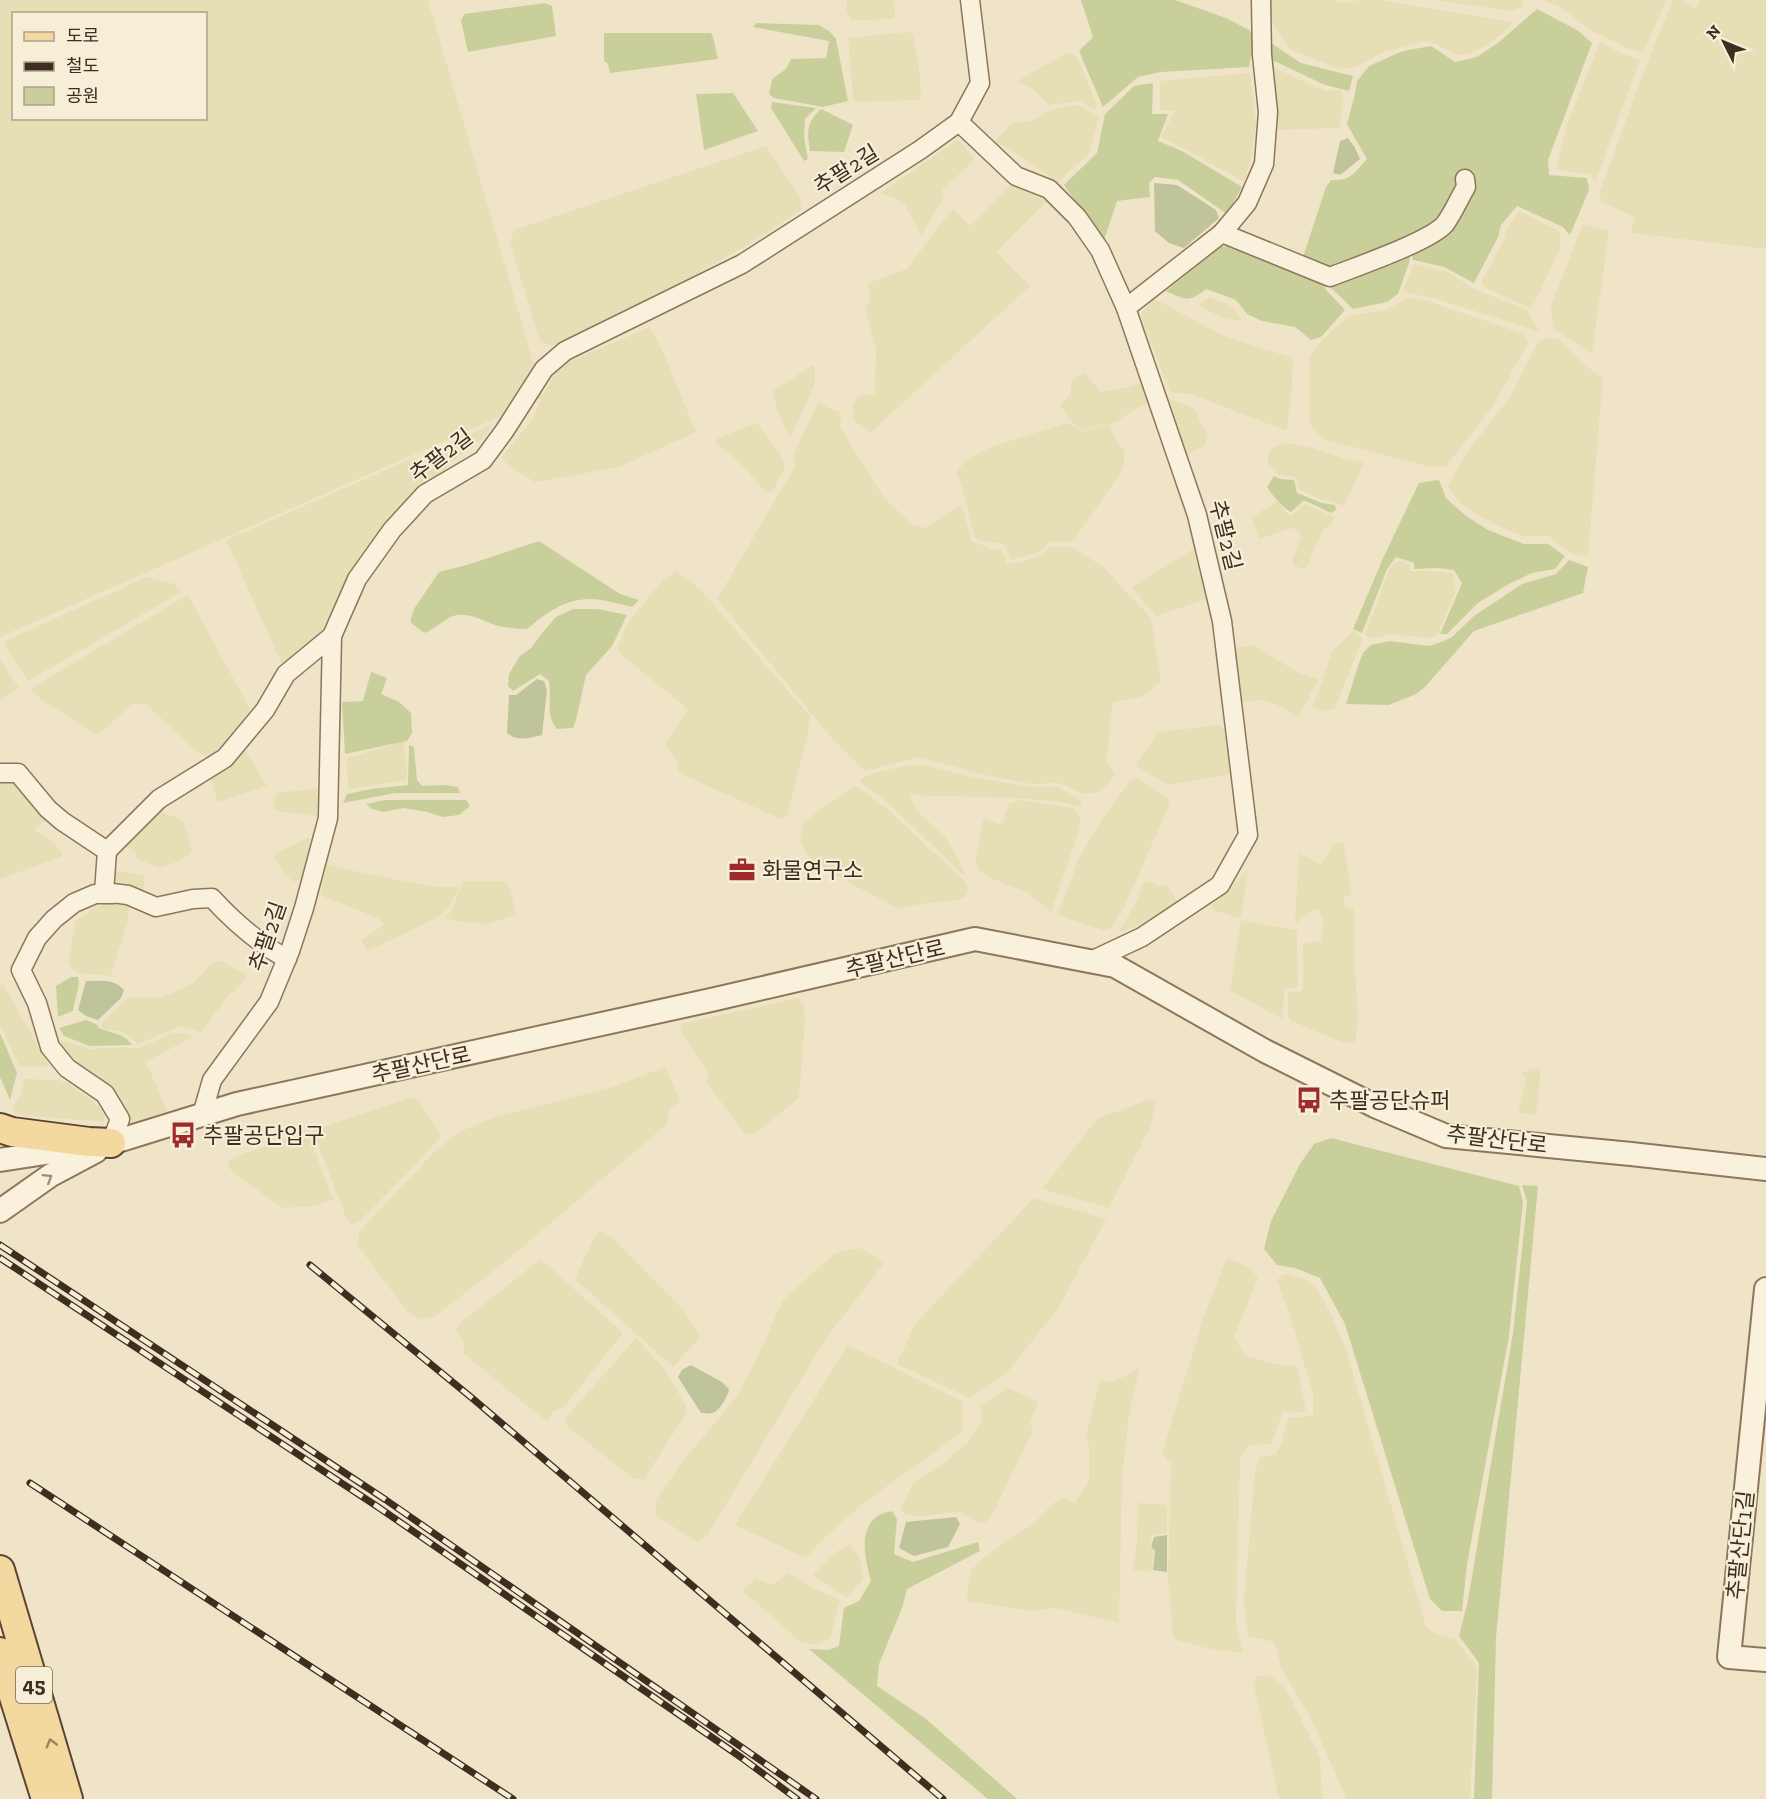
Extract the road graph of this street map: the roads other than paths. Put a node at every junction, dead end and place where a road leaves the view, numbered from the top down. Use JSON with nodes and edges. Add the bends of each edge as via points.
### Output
{"nodes":[{"id":1,"x":970,"y":0,"type":"edge"},
{"id":2,"x":1261,"y":0,"type":"edge"},
{"id":3,"x":959,"y":122,"type":"junction"},
{"id":4,"x":1465,"y":179,"type":"dead end"},
{"id":5,"x":1222,"y":233,"type":"junction"},
{"id":6,"x":1126,"y":308,"type":"junction"},
{"id":7,"x":332,"y":636,"type":"junction"},
{"id":8,"x":0,"y":773,"type":"edge"},
{"id":9,"x":107,"y":851,"type":"junction"},
{"id":10,"x":113,"y":894,"type":"junction"},
{"id":11,"x":287,"y":959,"type":"junction"},
{"id":12,"x":1091,"y":961,"type":"junction"},
{"id":13,"x":202,"y":1115,"type":"junction"},
{"id":14,"x":0,"y":1128,"type":"edge"},
{"id":15,"x":111,"y":1143,"type":"junction"},
{"id":16,"x":0,"y":1160,"type":"edge"},
{"id":17,"x":1766,"y":1169,"type":"edge"},
{"id":18,"x":0,"y":1211,"type":"edge"},
{"id":19,"x":1766,"y":1289,"type":"edge"},
{"id":20,"x":0,"y":1570,"type":"edge"},
{"id":21,"x":0,"y":1652,"type":"edge"},
{"id":22,"x":1766,"y":1660,"type":"edge"},
{"id":23,"x":46,"y":1799,"type":"edge"},
{"id":24,"x":68,"y":1799,"type":"edge"}],
"edges":[{"from":1,"to":3,"type":"street","name":"추팔2길","via":[[980,83]]},
{"from":2,"to":5,"type":"street","via":[[1268,112],[1264,164],[1247,203]]},
{"from":3,"to":6,"type":"street","name":"추팔2길","via":[[1016,176],[1048,189],[1077,217],[1100,250]]},
{"from":3,"to":7,"type":"street","name":"추팔2길","via":[[742,264],[565,351],[544,369],[483,460],[425,494],[392,530],[357,579]]},
{"from":4,"to":5,"type":"street","via":[[1466,187],[1444,224],[1431,234],[1330,277]]},
{"from":5,"to":6,"type":"street"},
{"from":6,"to":12,"type":"street","name":"추팔2길","via":[[1197,515],[1222,621],[1248,835],[1220,885],[1142,937]]},
{"from":7,"to":9,"type":"street","via":[[286,674],[265,710],[225,758],[159,799]]},
{"from":7,"to":11,"type":"street","name":"추팔2길","via":[[328,818]]},
{"from":8,"to":9,"type":"street","via":[[18,773],[48,809]]},
{"from":9,"to":10,"type":"street","via":[[104,892]]},
{"from":10,"to":11,"type":"street","via":[[128,895],[156,907],[212,898],[231,919]]},
{"from":10,"to":15,"type":"street","via":[[95,894],[74,903],[54,919],[37,938],[21,970],[50,1047],[67,1068],[105,1094],[120,1119]]},
{"from":11,"to":13,"type":"street","name":"추팔2길","via":[[269,1002],[212,1080]]},
{"from":12,"to":13,"type":"street","name":"추팔산단로","via":[[975,939]]},
{"from":12,"to":17,"type":"street","name":"추팔산단로","via":[[1115,966],[1275,1056],[1446,1136]]},
{"from":13,"to":15,"type":"street","name":"추팔산단로"},
{"from":14,"to":15,"type":"main road"},
{"from":15,"to":16,"type":"street","name":"추팔산단로"},
{"from":18,"to":15,"type":"street","one_way":true,"via":[[51,1175]]},
{"from":19,"to":22,"type":"street","name":"추팔산단1길","via":[[1729,1657]]},
{"from":24,"to":20,"type":"main road","number":"45","one_way":true},
{"from":21,"to":23,"type":"main road","number":"45"}]}
